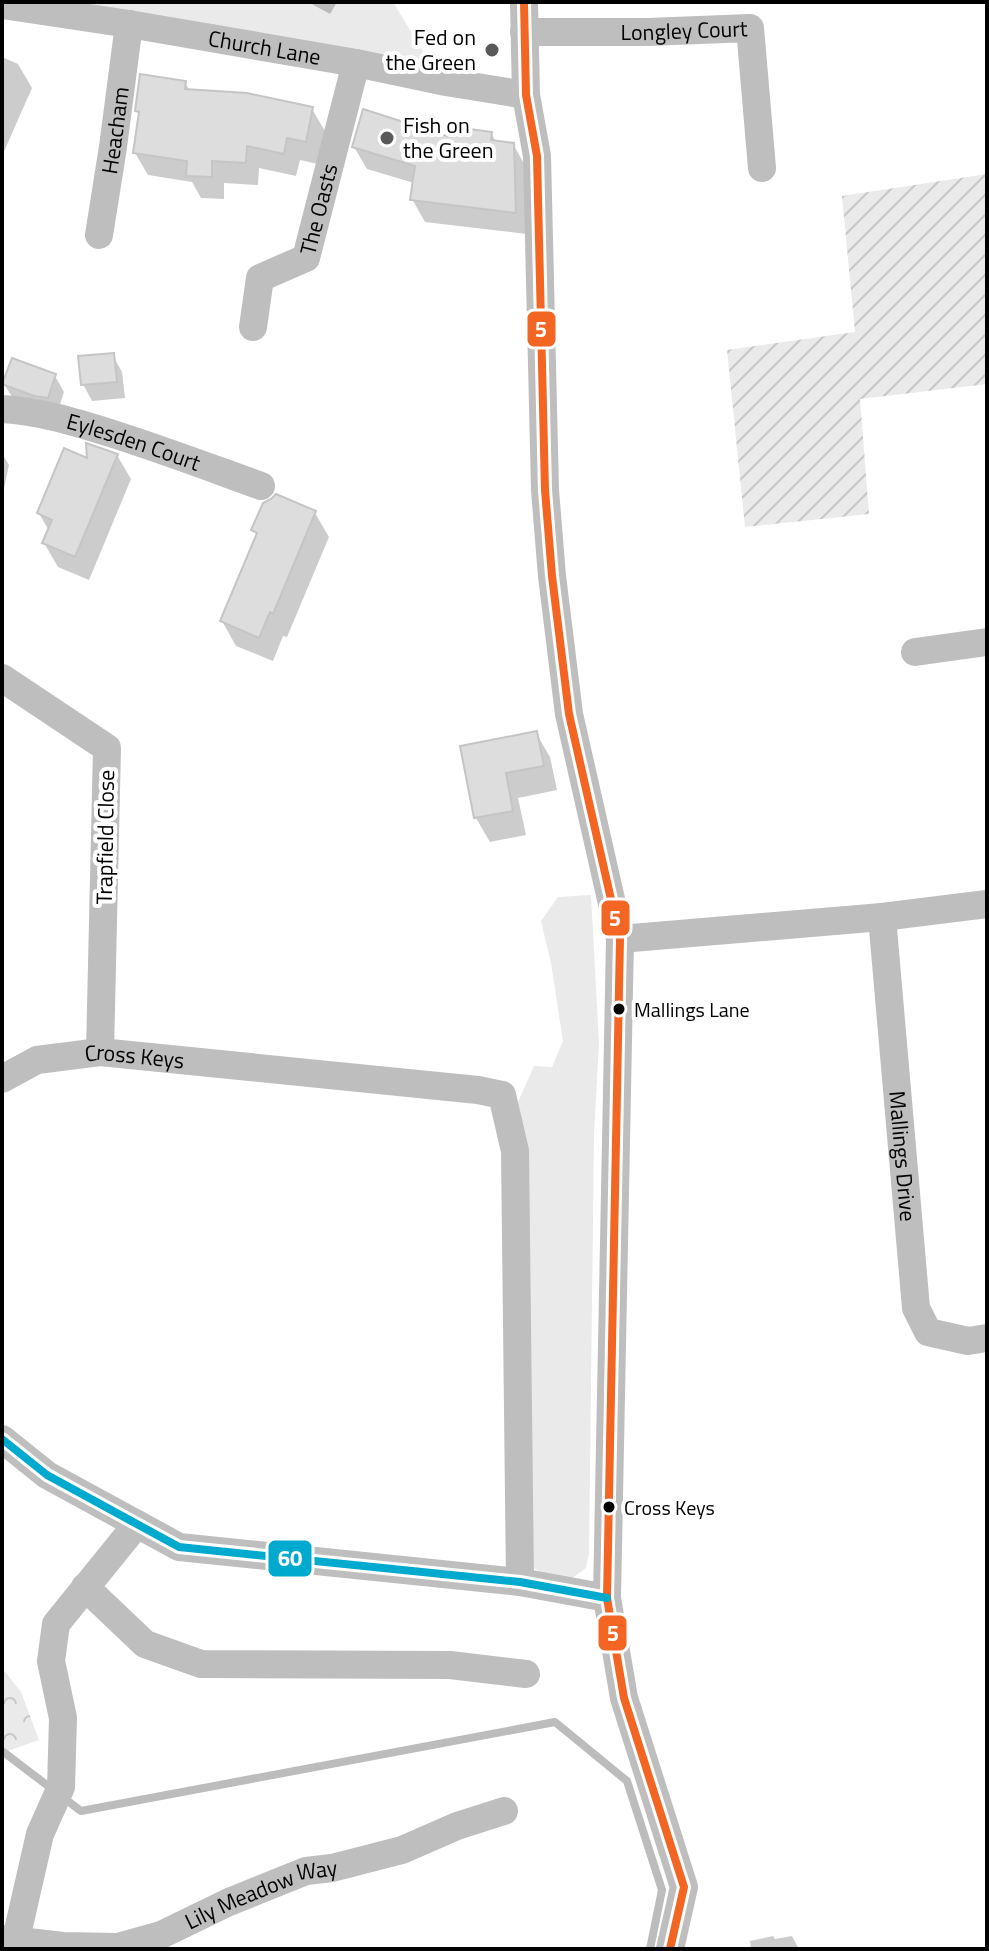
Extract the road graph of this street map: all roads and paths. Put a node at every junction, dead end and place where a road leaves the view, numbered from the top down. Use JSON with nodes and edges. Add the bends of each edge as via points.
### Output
{"nodes":[{"id":1,"x":524,"y":2,"type":"edge"},
{"id":2,"x":2,"y":5,"type":"edge"},
{"id":3,"x":129,"y":24,"type":"junction"},
{"id":4,"x":524,"y":32,"type":"junction"},
{"id":5,"x":356,"y":63,"type":"junction"},
{"id":6,"x":526,"y":95,"type":"junction"},
{"id":7,"x":762,"y":168,"type":"dead end"},
{"id":8,"x":99,"y":235,"type":"dead end"},
{"id":9,"x":253,"y":327,"type":"dead end"},
{"id":10,"x":2,"y":409,"type":"edge"},
{"id":11,"x":261,"y":486,"type":"dead end"},
{"id":12,"x":987,"y":642,"type":"edge"},
{"id":13,"x":915,"y":652,"type":"dead end"},
{"id":14,"x":2,"y":678,"type":"edge"},
{"id":15,"x":987,"y":904,"type":"edge"},
{"id":16,"x":882,"y":917,"type":"junction"},
{"id":17,"x":620,"y":939,"type":"junction"},
{"id":18,"x":100,"y":1052,"type":"junction"},
{"id":19,"x":2,"y":1079,"type":"edge"},
{"id":20,"x":987,"y":1338,"type":"edge"},
{"id":21,"x":2,"y":1439,"type":"edge"},
{"id":22,"x":137,"y":1524,"type":"junction"},
{"id":23,"x":520,"y":1582,"type":"junction"},
{"id":24,"x":85,"y":1587,"type":"junction"},
{"id":25,"x":607,"y":1598,"type":"junction"},
{"id":26,"x":526,"y":1674,"type":"dead end"},
{"id":27,"x":504,"y":1811,"type":"dead end"},
{"id":28,"x":9,"y":1939,"type":"edge"},
{"id":29,"x":670,"y":1949,"type":"edge"}],
"edges":[{"from":1,"to":4,"type":"street"},
{"from":2,"to":3,"type":"street","name":"Church Lane"},
{"from":3,"to":5,"type":"street","name":"Church Lane"},
{"from":3,"to":8,"type":"street","name":"Heacham"},
{"from":4,"to":6,"type":"street"},
{"from":4,"to":7,"type":"street","name":"Longley Court","via":[[750,28]]},
{"from":5,"to":6,"type":"street","name":"Church Lane"},
{"from":5,"to":9,"type":"street","name":"The Oasts","via":[[306,258],[260,278]]},
{"from":6,"to":17,"type":"street","via":[[537,156],[552,576],[569,714]]},
{"from":10,"to":11,"type":"street","name":"Eylesden Court","via":[[93,427]]},
{"from":12,"to":13,"type":"street"},
{"from":14,"to":18,"type":"street","name":"Trapfield Close","via":[[107,748]]},
{"from":15,"to":16,"type":"street"},
{"from":16,"to":17,"type":"street"},
{"from":16,"to":20,"type":"street","name":"Mallings Drive","via":[[916,1308],[928,1332],[968,1341]]},
{"from":17,"to":25,"type":"street"},
{"from":18,"to":19,"type":"street","name":"Cross Keys","via":[[37,1060]]},
{"from":18,"to":23,"type":"street","name":"Cross Keys","via":[[502,1095],[515,1151]]},
{"from":21,"to":22,"type":"street","via":[[47,1475]]},
{"from":22,"to":23,"type":"street","via":[[179,1547]]},
{"from":22,"to":24,"type":"street"},
{"from":23,"to":25,"type":"street"},
{"from":24,"to":26,"type":"street","via":[[145,1644],[201,1664],[450,1665]]},
{"from":24,"to":28,"type":"street","via":[[56,1624],[51,1661],[63,1718],[61,1787],[40,1834]]},
{"from":25,"to":29,"type":"street","via":[[624,1698],[684,1887]]},
{"from":27,"to":28,"type":"street","name":"Lily Meadow Way","via":[[402,1850],[306,1871],[161,1935],[118,1947]]}]}
